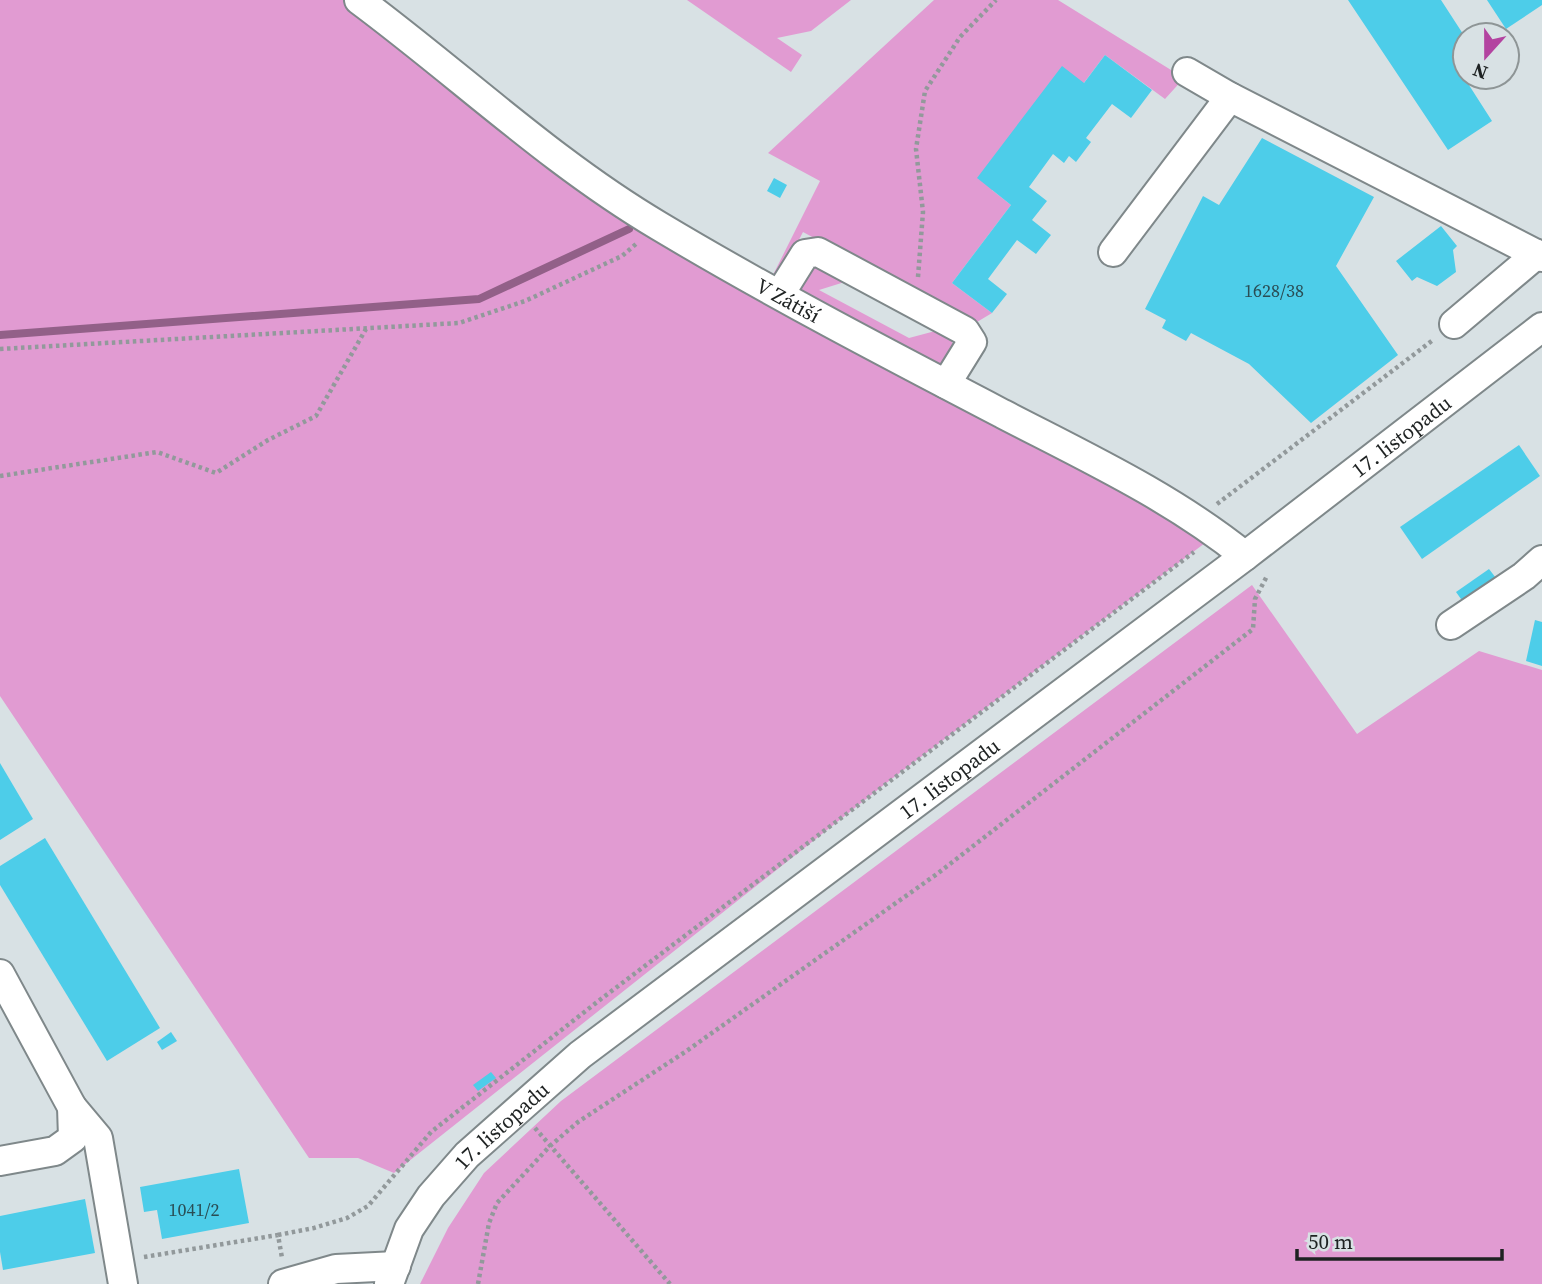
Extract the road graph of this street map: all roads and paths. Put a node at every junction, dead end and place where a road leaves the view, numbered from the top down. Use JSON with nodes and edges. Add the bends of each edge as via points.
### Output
{"nodes":[{"id":1,"x":359,"y":0,"type":"edge"},
{"id":2,"x":996,"y":0,"type":"edge"},
{"id":3,"x":1186,"y":72,"type":"dead end"},
{"id":4,"x":1230,"y":97,"type":"junction"},
{"id":5,"x":658,"y":226,"type":"junction"},
{"id":6,"x":1113,"y":252,"type":"dead end"},
{"id":7,"x":1539,"y":256,"type":"edge"},
{"id":8,"x":780,"y":294,"type":"junction"},
{"id":9,"x":910,"y":301,"type":"junction"},
{"id":10,"x":1454,"y":324,"type":"joint"},
{"id":11,"x":1542,"y":327,"type":"edge"},
{"id":12,"x":366,"y":328,"type":"junction"},
{"id":13,"x":0,"y":349,"type":"edge"},
{"id":14,"x":946,"y":384,"type":"junction"},
{"id":15,"x":0,"y":476,"type":"edge"},
{"id":16,"x":1206,"y":526,"type":"junction"},
{"id":17,"x":1245,"y":556,"type":"junction"},
{"id":18,"x":1542,"y":560,"type":"edge"},
{"id":19,"x":1270,"y":571,"type":"dead end"},
{"id":20,"x":1451,"y":625,"type":"dead end"},
{"id":21,"x":0,"y":974,"type":"edge"},
{"id":22,"x":72,"y":1107,"type":"junction"},
{"id":23,"x":520,"y":1108,"type":"junction"},
{"id":24,"x":550,"y":1146,"type":"junction"},
{"id":25,"x":0,"y":1161,"type":"edge"},
{"id":26,"x":278,"y":1235,"type":"junction"},
{"id":27,"x":121,"y":1272,"type":"edge"},
{"id":28,"x":392,"y":1275,"type":"edge"},
{"id":29,"x":283,"y":1277,"type":"edge"},
{"id":30,"x":478,"y":1284,"type":"edge"},
{"id":31,"x":670,"y":1284,"type":"edge"}],
"edges":[{"from":1,"to":5,"type":"street","name":"V Zátiší","via":[[527,135]]},
{"from":2,"to":9,"type":"path","via":[[960,37],[925,91],[916,149],[923,212],[918,276]]},
{"from":3,"to":4,"type":"street"},
{"from":4,"to":6,"type":"street"},
{"from":4,"to":7,"type":"street"},
{"from":5,"to":8,"type":"street","name":"V Zátiší"},
{"from":5,"to":12,"type":"path","via":[[622,256],[526,301],[459,323]]},
{"from":7,"to":10,"type":"street"},
{"from":8,"to":9,"type":"street","via":[[805,254],[818,252]]},
{"from":8,"to":14,"type":"street","name":"V Zátiší"},
{"from":9,"to":14,"type":"street","via":[[965,331],[972,342]]},
{"from":10,"to":16,"type":"path","via":[[1212,508]]},
{"from":11,"to":17,"type":"street","name":"17. listopadu"},
{"from":12,"to":13,"type":"path"},
{"from":12,"to":15,"type":"path","via":[[316,416],[216,473],[157,452]]},
{"from":14,"to":16,"type":"street","name":"V Zátiší","via":[[1090,458]]},
{"from":16,"to":17,"type":"street","name":"V Zátiší"},
{"from":16,"to":26,"type":"path","via":[[1199,548],[1179,564],[612,990],[432,1132],[368,1206],[347,1218]]},
{"from":17,"to":23,"type":"street","name":"17. listopadu","via":[[580,1055]]},
{"from":18,"to":20,"type":"street"},
{"from":19,"to":24,"type":"path","via":[[1255,599],[1253,629],[937,874],[578,1122]]},
{"from":21,"to":22,"type":"street"},
{"from":22,"to":25,"type":"street","via":[[74,1138],[55,1151]]},
{"from":22,"to":27,"type":"street","via":[[98,1139]]},
{"from":23,"to":24,"type":"path"},
{"from":23,"to":28,"type":"street","name":"17. listopadu","via":[[467,1155],[431,1196],[409,1229]]},
{"from":24,"to":30,"type":"path","via":[[497,1203]]},
{"from":24,"to":31,"type":"path"},
{"from":26,"to":27,"type":"path"},
{"from":26,"to":29,"type":"path"},
{"from":28,"to":29,"type":"street","via":[[337,1269]]}]}
